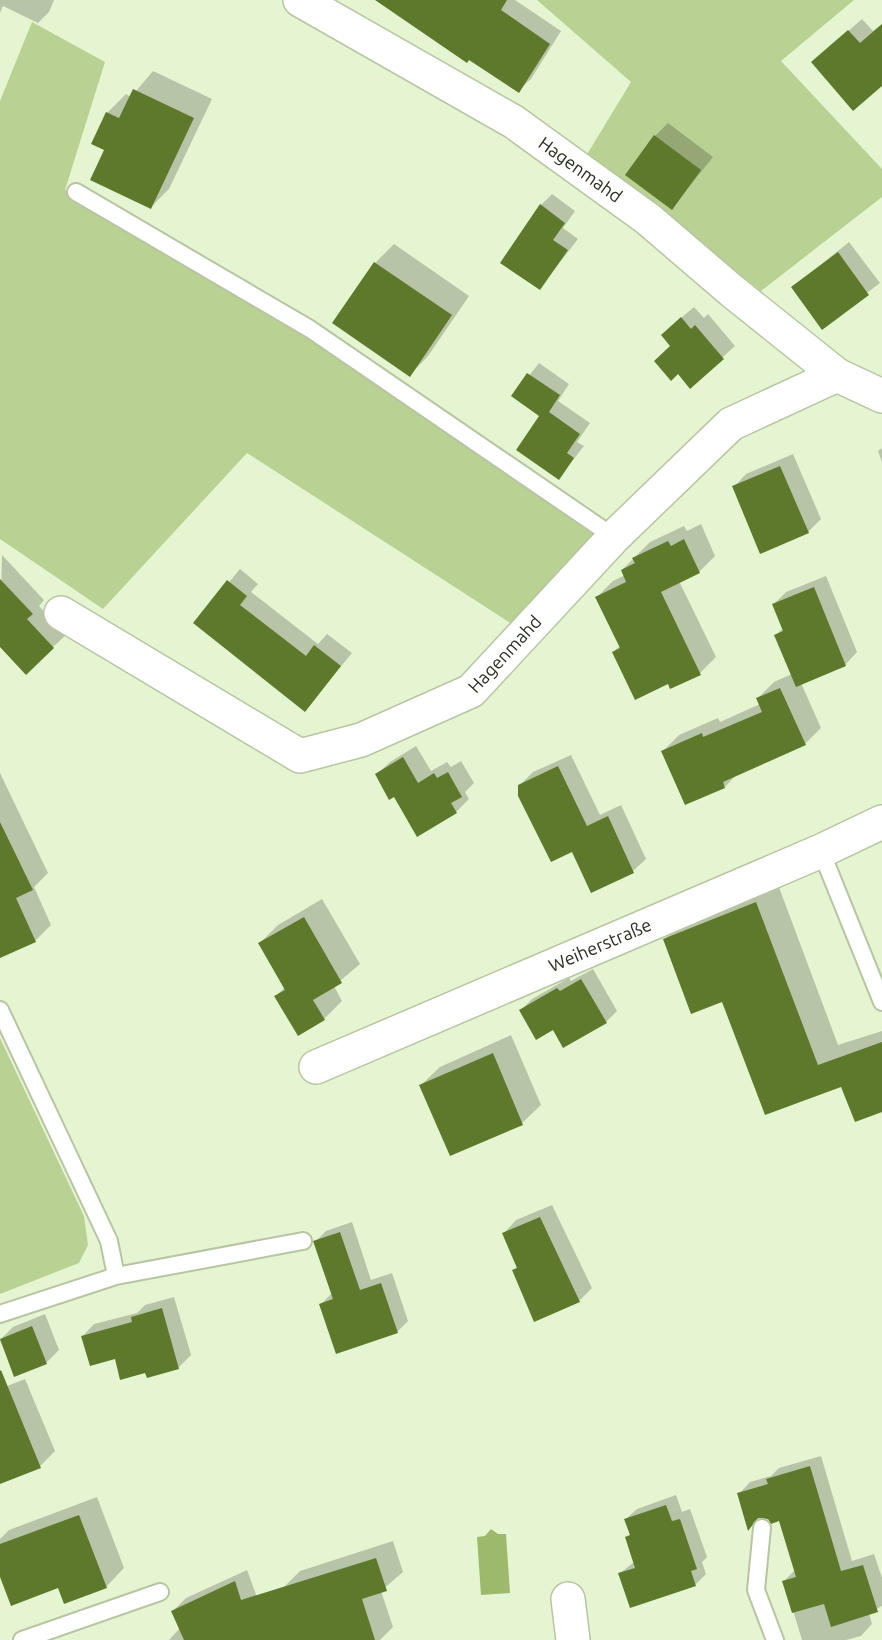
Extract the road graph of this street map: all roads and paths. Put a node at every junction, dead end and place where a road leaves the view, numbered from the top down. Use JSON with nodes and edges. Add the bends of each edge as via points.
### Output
{"nodes":[{"id":1,"x":300,"y":0,"type":"edge"},
{"id":2,"x":76,"y":192,"type":"dead end"},
{"id":3,"x":837,"y":375,"type":"junction"},
{"id":4,"x":882,"y":396,"type":"edge"},
{"id":5,"x":614,"y":537,"type":"junction"},
{"id":6,"x":61,"y":613,"type":"dead end"},
{"id":7,"x":882,"y":822,"type":"edge"},
{"id":8,"x":821,"y":850,"type":"junction"},
{"id":9,"x":882,"y":1002,"type":"edge"},
{"id":10,"x":0,"y":1010,"type":"edge"},
{"id":11,"x":316,"y":1067,"type":"dead end"},
{"id":12,"x":303,"y":1241,"type":"dead end"},
{"id":13,"x":116,"y":1276,"type":"junction"},
{"id":14,"x":0,"y":1314,"type":"edge"},
{"id":15,"x":762,"y":1528,"type":"dead end"},
{"id":16,"x":160,"y":1592,"type":"dead end"},
{"id":17,"x":568,"y":1599,"type":"dead end"},
{"id":18,"x":22,"y":1640,"type":"edge"},
{"id":19,"x":573,"y":1640,"type":"edge"},
{"id":20,"x":774,"y":1640,"type":"edge"}],
"edges":[{"from":1,"to":3,"type":"street","name":"Hagenmahd","via":[[514,122],[572,162],[648,219]]},
{"from":2,"to":5,"type":"lane","via":[[310,329]]},
{"from":3,"to":4,"type":"street","name":"Hagenmahd"},
{"from":3,"to":5,"type":"street","name":"Hagenmahd","via":[[731,424]]},
{"from":5,"to":6,"type":"street","name":"Hagenmahd","via":[[471,691],[361,740],[300,756]]},
{"from":7,"to":8,"type":"street","name":"Weiherstraße"},
{"from":8,"to":9,"type":"lane"},
{"from":8,"to":11,"type":"street","name":"Weiherstraße"},
{"from":10,"to":13,"type":"lane","via":[[109,1241]]},
{"from":12,"to":13,"type":"lane"},
{"from":13,"to":14,"type":"lane"},
{"from":15,"to":20,"type":"lane","via":[[756,1590]]},
{"from":16,"to":18,"type":"lane"},
{"from":17,"to":19,"type":"street"}]}
